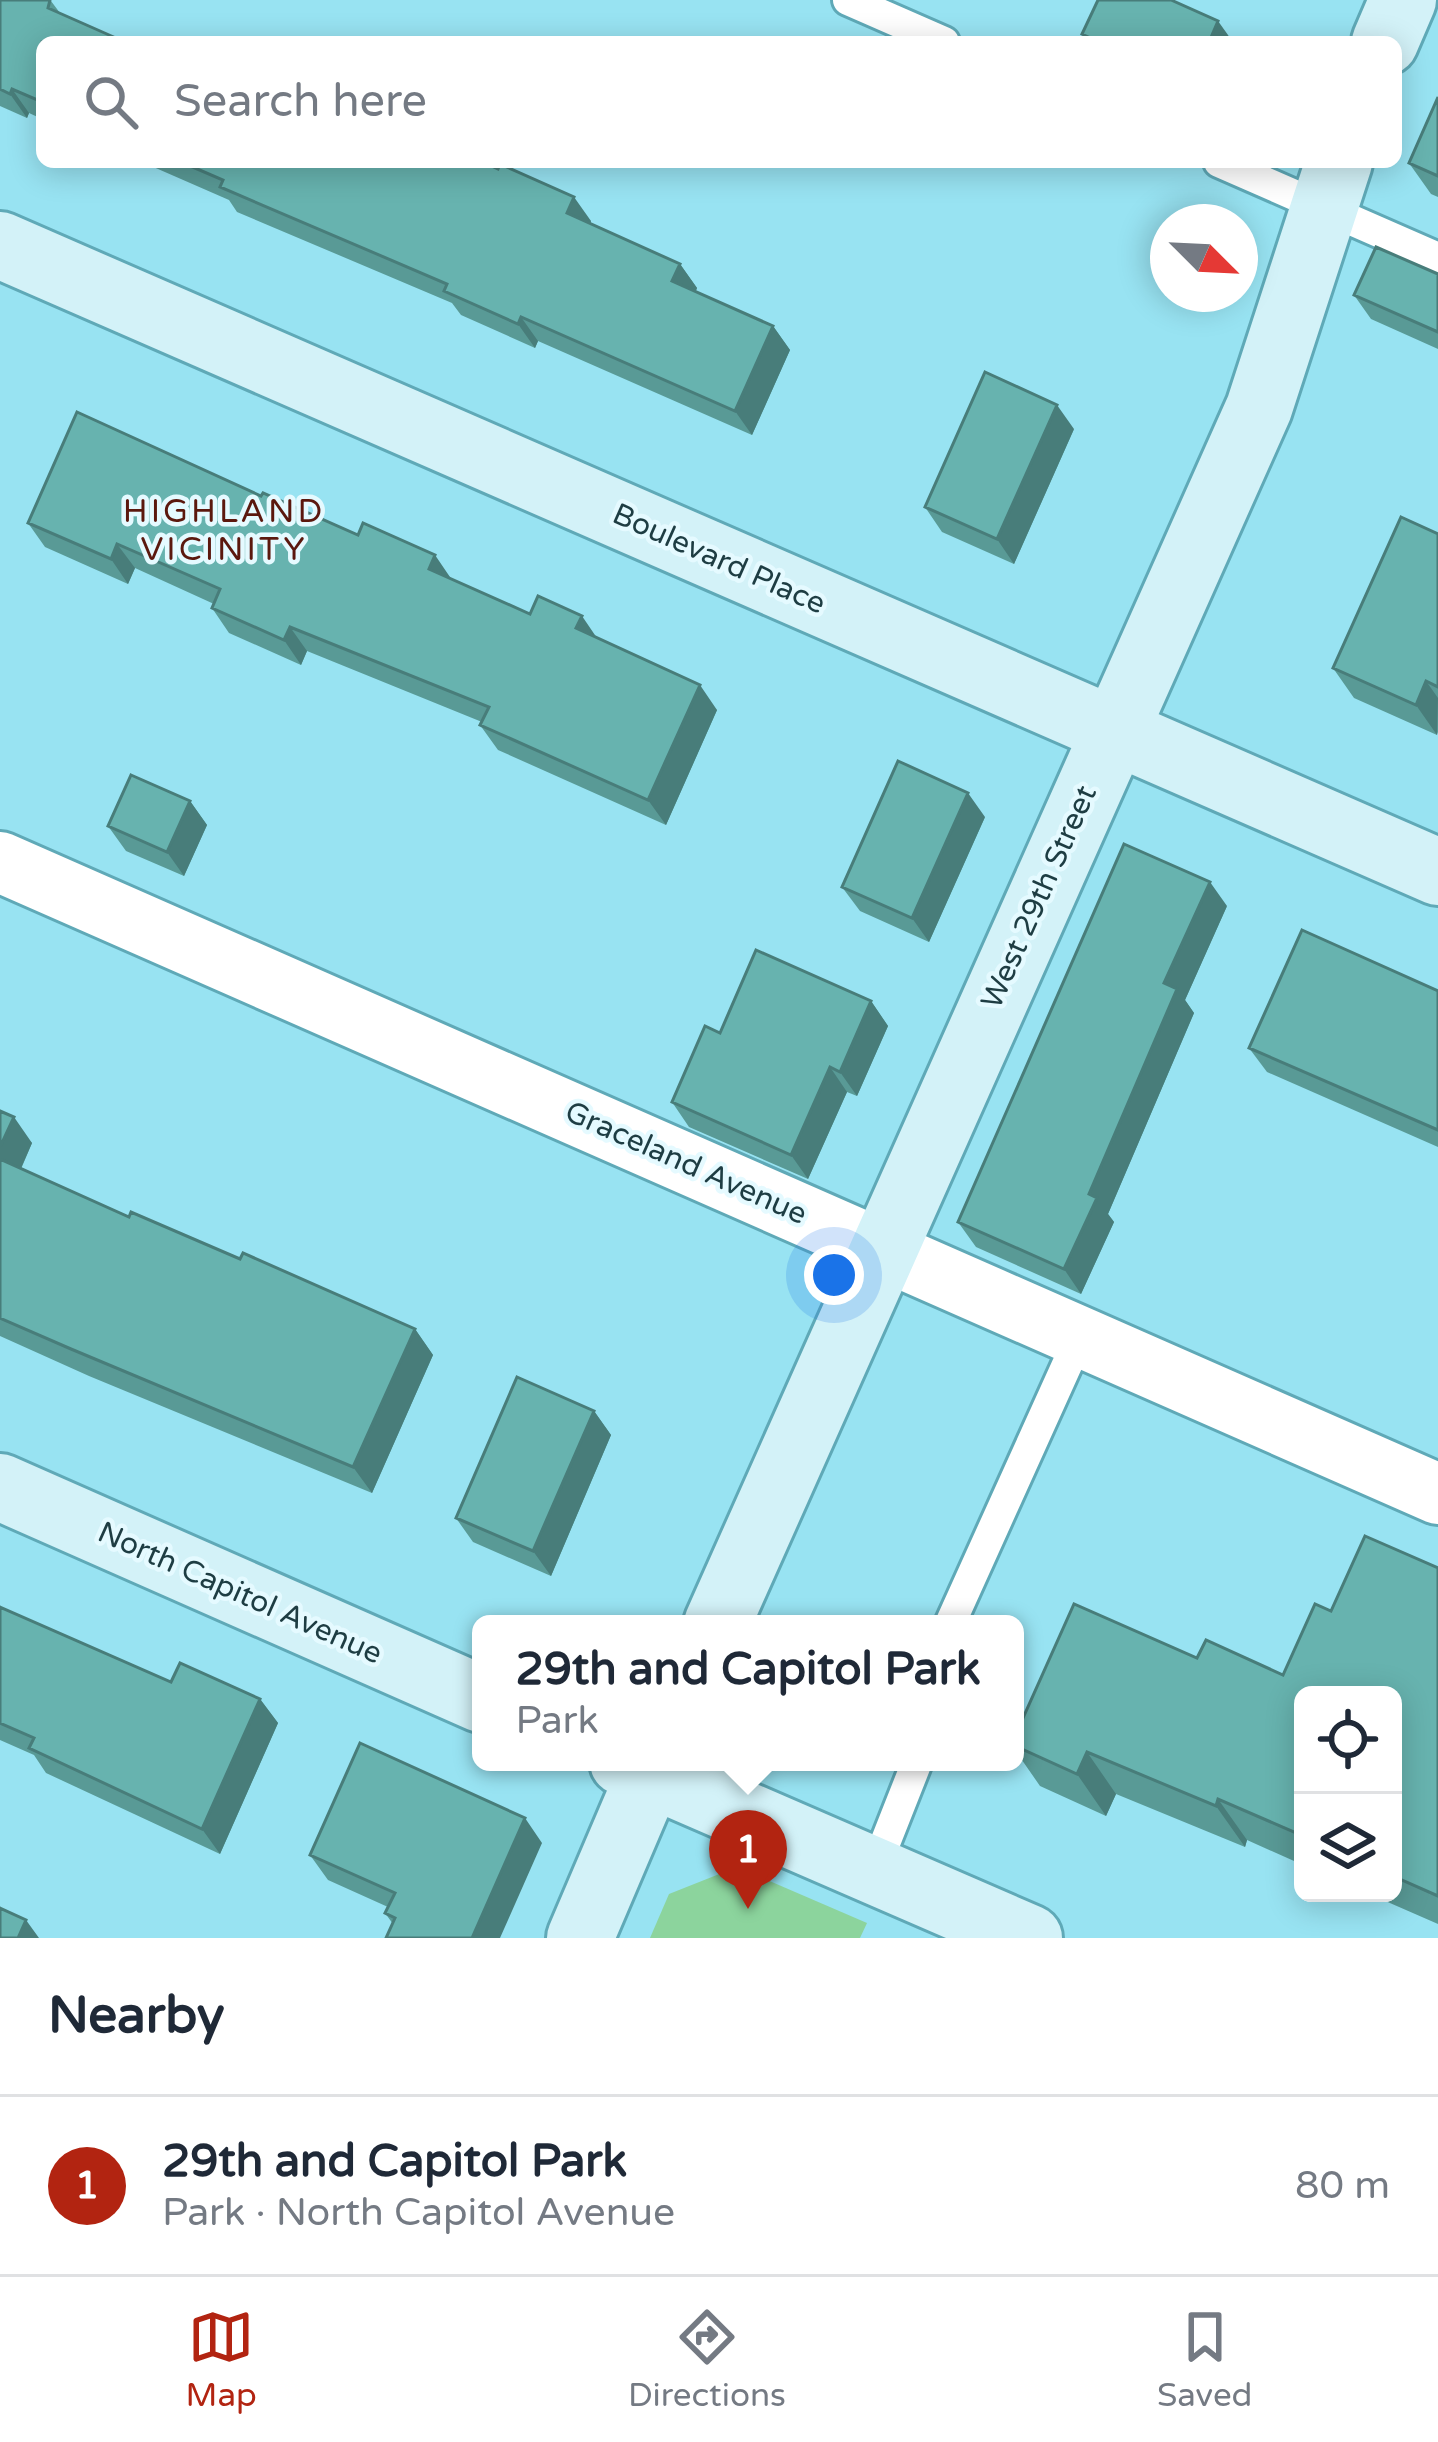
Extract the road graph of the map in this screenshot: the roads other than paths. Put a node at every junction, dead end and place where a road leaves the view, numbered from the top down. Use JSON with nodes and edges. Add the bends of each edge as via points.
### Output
{"nodes":[{"id":1,"x":848,"y":0,"type":"edge"},
{"id":2,"x":1403,"y":0,"type":"edge"},
{"id":3,"x":930,"y":36,"type":"edge"},
{"id":4,"x":1388,"y":36,"type":"edge"},
{"id":5,"x":1248,"y":168,"type":"edge"},
{"id":6,"x":1331,"y":185,"type":"edge"},
{"id":7,"x":0,"y":245,"type":"edge"},
{"id":8,"x":1438,"y":258,"type":"edge"},
{"id":9,"x":1112,"y":730,"type":"junction"},
{"id":10,"x":0,"y":862,"type":"edge"},
{"id":11,"x":1438,"y":872,"type":"edge"},
{"id":12,"x":884,"y":1250,"type":"junction"},
{"id":13,"x":1080,"y":1336,"type":"junction"},
{"id":14,"x":0,"y":1487,"type":"edge"},
{"id":15,"x":1438,"y":1495,"type":"edge"},
{"id":16,"x":721,"y":1615,"type":"edge"},
{"id":17,"x":954,"y":1615,"type":"edge"},
{"id":18,"x":472,"y":1695,"type":"edge"},
{"id":19,"x":641,"y":1771,"type":"edge"},
{"id":20,"x":654,"y":1771,"type":"edge"},
{"id":21,"x":913,"y":1771,"type":"edge"},
{"id":22,"x":874,"y":1871,"type":"junction"},
{"id":23,"x":580,"y":1938,"type":"edge"},
{"id":24,"x":1029,"y":1938,"type":"edge"}],
"edges":[{"from":1,"to":3,"type":"lane"},
{"from":2,"to":4,"type":"main road"},
{"from":5,"to":6,"type":"lane"},
{"from":6,"to":8,"type":"lane"},
{"from":6,"to":9,"type":"main road","name":"West 29th Street","via":[[1259,408]]},
{"from":7,"to":9,"type":"main road","name":"Boulevard Place"},
{"from":9,"to":11,"type":"main road","name":"Boulevard Place"},
{"from":9,"to":12,"type":"main road","name":"West 29th Street"},
{"from":10,"to":12,"type":"street","name":"Graceland Avenue"},
{"from":12,"to":13,"type":"street","name":"Graceland Avenue"},
{"from":12,"to":16,"type":"main road","name":"West 29th Street"},
{"from":13,"to":15,"type":"street","name":"Graceland Avenue"},
{"from":13,"to":17,"type":"lane"},
{"from":14,"to":18,"type":"main road","name":"North Capitol Avenue"},
{"from":19,"to":23,"type":"main road"},
{"from":20,"to":22,"type":"main road"},
{"from":21,"to":22,"type":"lane"},
{"from":22,"to":24,"type":"main road"}]}
